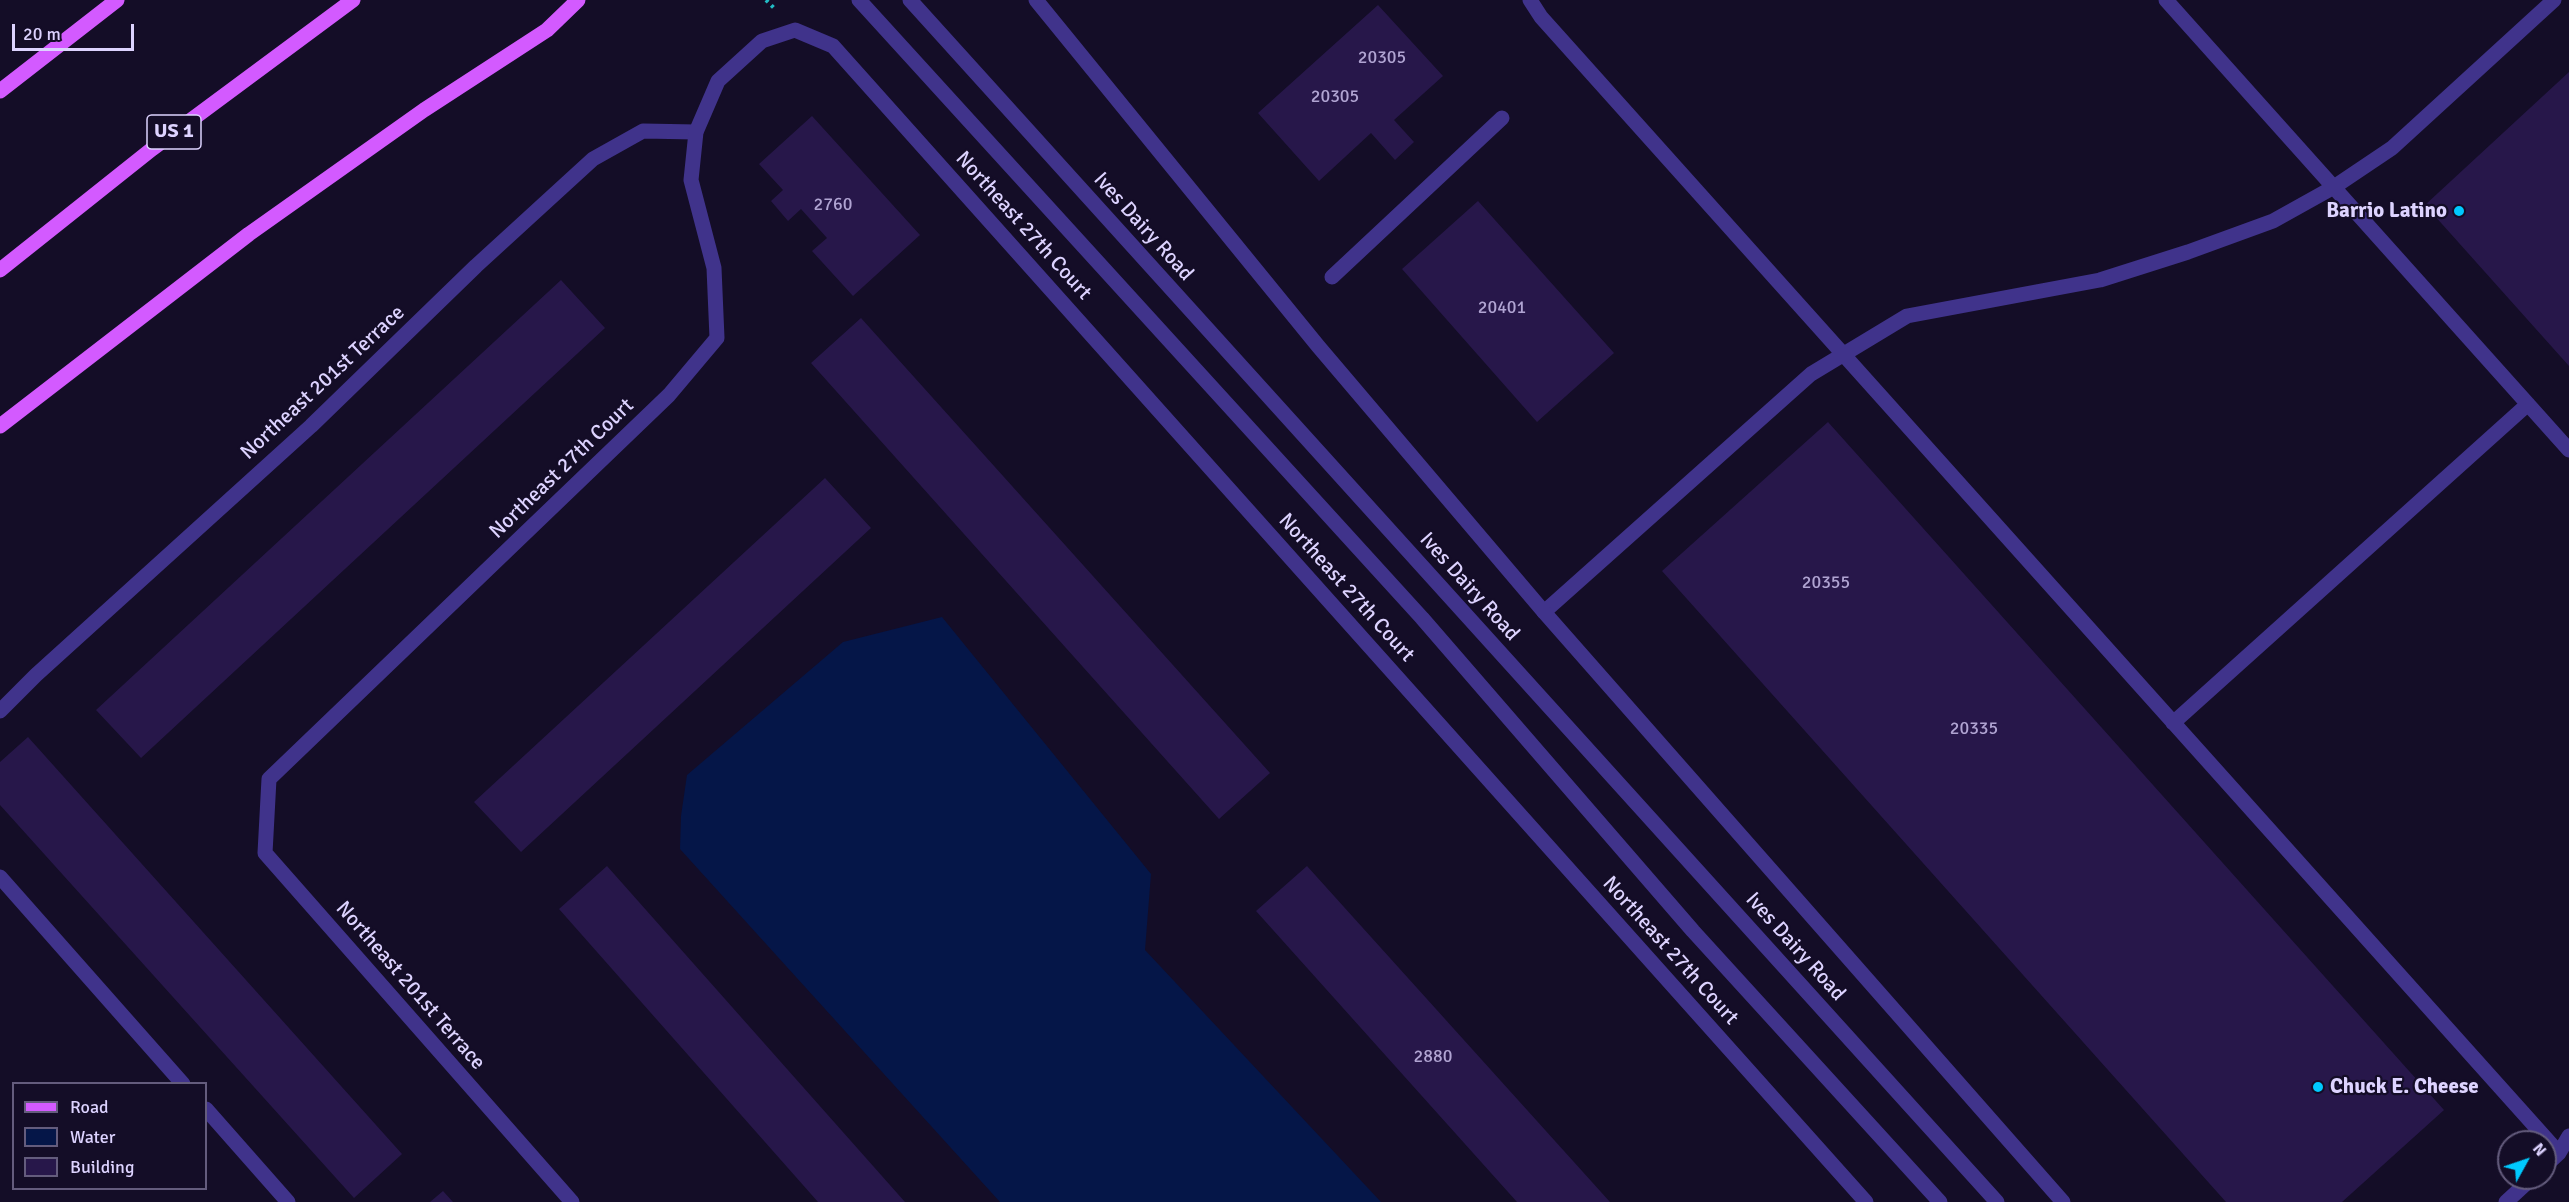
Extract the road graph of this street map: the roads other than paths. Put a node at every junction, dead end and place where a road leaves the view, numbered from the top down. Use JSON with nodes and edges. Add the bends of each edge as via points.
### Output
{"nodes":[{"id":1,"x":117,"y":0,"type":"edge"},
{"id":2,"x":353,"y":0,"type":"edge"},
{"id":3,"x":578,"y":0,"type":"edge"},
{"id":4,"x":859,"y":0,"type":"edge"},
{"id":5,"x":910,"y":0,"type":"edge"},
{"id":6,"x":1036,"y":0,"type":"edge"},
{"id":7,"x":1530,"y":0,"type":"edge"},
{"id":8,"x":2166,"y":0,"type":"edge"},
{"id":9,"x":2554,"y":0,"type":"edge"},
{"id":10,"x":0,"y":91,"type":"edge"},
{"id":11,"x":1502,"y":118,"type":"dead end"},
{"id":12,"x":696,"y":132,"type":"junction"},
{"id":13,"x":2334,"y":187,"type":"junction"},
{"id":14,"x":0,"y":270,"type":"edge"},
{"id":15,"x":1332,"y":277,"type":"dead end"},
{"id":16,"x":1844,"y":355,"type":"junction"},
{"id":17,"x":2528,"y":404,"type":"junction"},
{"id":18,"x":0,"y":426,"type":"edge"},
{"id":19,"x":2569,"y":450,"type":"edge"},
{"id":20,"x":1544,"y":612,"type":"junction"},
{"id":21,"x":0,"y":711,"type":"edge"},
{"id":22,"x":2173,"y":723,"type":"junction"},
{"id":23,"x":269,"y":779,"type":"joint"},
{"id":24,"x":0,"y":877,"type":"edge"},
{"id":25,"x":182,"y":1082,"type":"edge"},
{"id":26,"x":207,"y":1110,"type":"edge"},
{"id":27,"x":2569,"y":1136,"type":"edge"},
{"id":28,"x":2559,"y":1154,"type":"joint"},
{"id":29,"x":2519,"y":1190,"type":"edge"},
{"id":30,"x":288,"y":1202,"type":"edge"},
{"id":31,"x":572,"y":1202,"type":"edge"},
{"id":32,"x":1866,"y":1202,"type":"edge"},
{"id":33,"x":1940,"y":1202,"type":"edge"},
{"id":34,"x":1997,"y":1202,"type":"edge"},
{"id":35,"x":2062,"y":1202,"type":"edge"},
{"id":36,"x":2506,"y":1202,"type":"edge"}],
"edges":[{"from":1,"to":10,"type":"main road"},
{"from":2,"to":14,"type":"main road","number":"US 1","via":[[160,142]]},
{"from":3,"to":18,"type":"main road","via":[[547,30],[424,110],[249,234]]},
{"from":4,"to":33,"type":"street","via":[[1422,618],[1693,931]]},
{"from":5,"to":34,"type":"street","name":"Ives Dairy Road"},
{"from":6,"to":20,"type":"street","name":"Ives Dairy Road","via":[[1318,346]]},
{"from":7,"to":16,"type":"street","via":[[1541,17]]},
{"from":8,"to":13,"type":"street"},
{"from":9,"to":13,"type":"street","via":[[2392,148]]},
{"from":11,"to":15,"type":"street"},
{"from":12,"to":21,"type":"street","name":"Northeast 201st Terrace","via":[[643,131],[593,159],[311,426]]},
{"from":12,"to":23,"type":"street","name":"Northeast 27th Court","via":[[691,180],[714,268],[717,338],[669,395]]},
{"from":12,"to":32,"type":"street","name":"Northeast 27th Court","via":[[718,81],[762,41],[795,30],[834,46]]},
{"from":13,"to":16,"type":"street","via":[[2273,220],[2100,280],[1907,316]]},
{"from":13,"to":17,"type":"street"},
{"from":16,"to":20,"type":"street","via":[[1810,374]]},
{"from":16,"to":22,"type":"street"},
{"from":17,"to":19,"type":"street"},
{"from":17,"to":22,"type":"street"},
{"from":20,"to":35,"type":"street","name":"Ives Dairy Road"},
{"from":22,"to":28,"type":"street"},
{"from":23,"to":31,"type":"street","name":"Northeast 201st Terrace","via":[[265,853]]},
{"from":24,"to":25,"type":"street"},
{"from":26,"to":30,"type":"street"},
{"from":27,"to":28,"type":"street"},
{"from":29,"to":36,"type":"street"}]}
